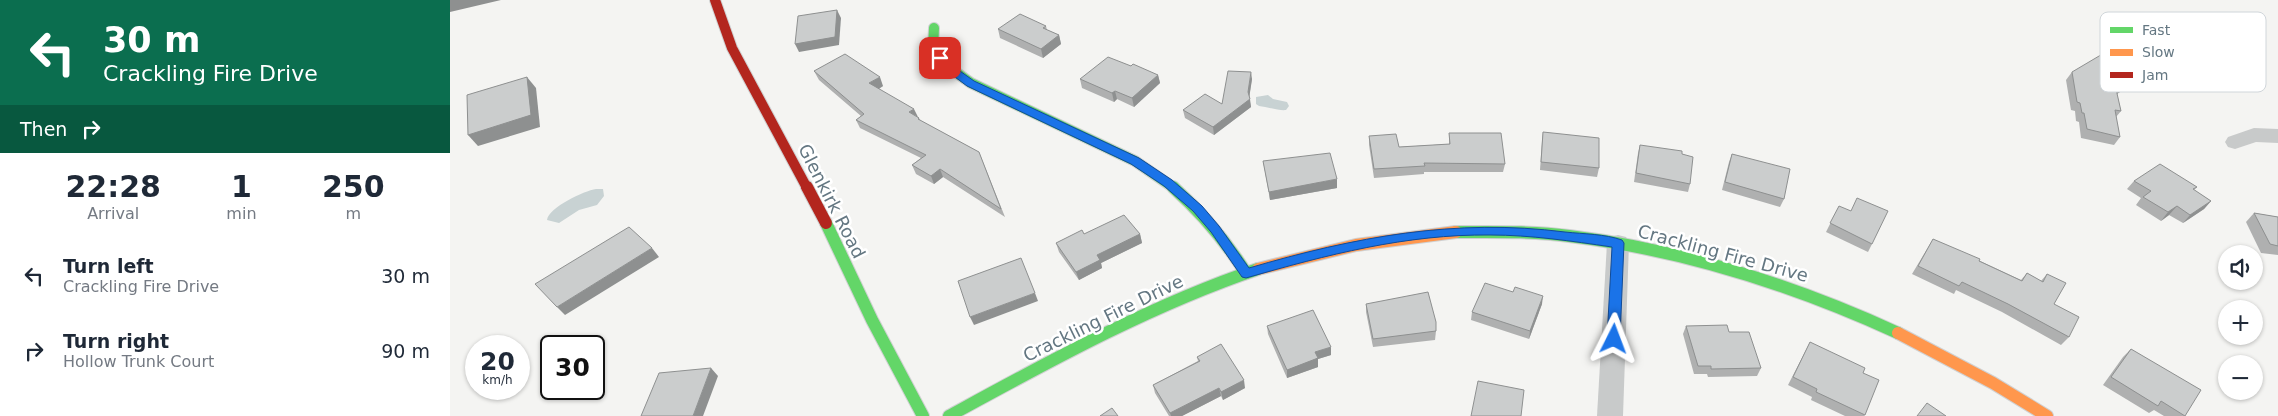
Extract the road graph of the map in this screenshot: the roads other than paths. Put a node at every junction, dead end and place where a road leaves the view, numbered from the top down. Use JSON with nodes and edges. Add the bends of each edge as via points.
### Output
{"nodes":[{"id":1,"x":715,"y":0,"type":"edge"},
{"id":2,"x":934,"y":28,"type":"dead end"},
{"id":3,"x":2278,"y":136,"type":"edge"},
{"id":4,"x":2235,"y":142,"type":"dead end"},
{"id":5,"x":1618,"y":243,"type":"junction"},
{"id":6,"x":1246,"y":273,"type":"junction"},
{"id":7,"x":922,"y":416,"type":"edge"},
{"id":8,"x":948,"y":416,"type":"edge"},
{"id":9,"x":1610,"y":416,"type":"edge"},
{"id":10,"x":2046,"y":416,"type":"edge"}],
"edges":[{"from":1,"to":7,"type":"street","name":"Glenkirk Road","via":[[732,48],[817,203]]},
{"from":2,"to":6,"type":"street","via":[[933,49],[947,66],[970,84],[1135,161],[1168,183],[1198,208]]},
{"from":3,"to":4,"type":"street","via":[[2254,135]]},
{"from":5,"to":6,"type":"street","name":"Crackling Fire Drive","via":[[1532,232],[1434,233],[1380,240]]},
{"from":5,"to":9,"type":"street"},
{"from":5,"to":10,"type":"street","name":"Crackling Fire Drive","via":[[1694,259],[1804,291],[1933,350]]},
{"from":6,"to":8,"type":"street","name":"Crackling Fire Drive","via":[[1132,319]]}]}
